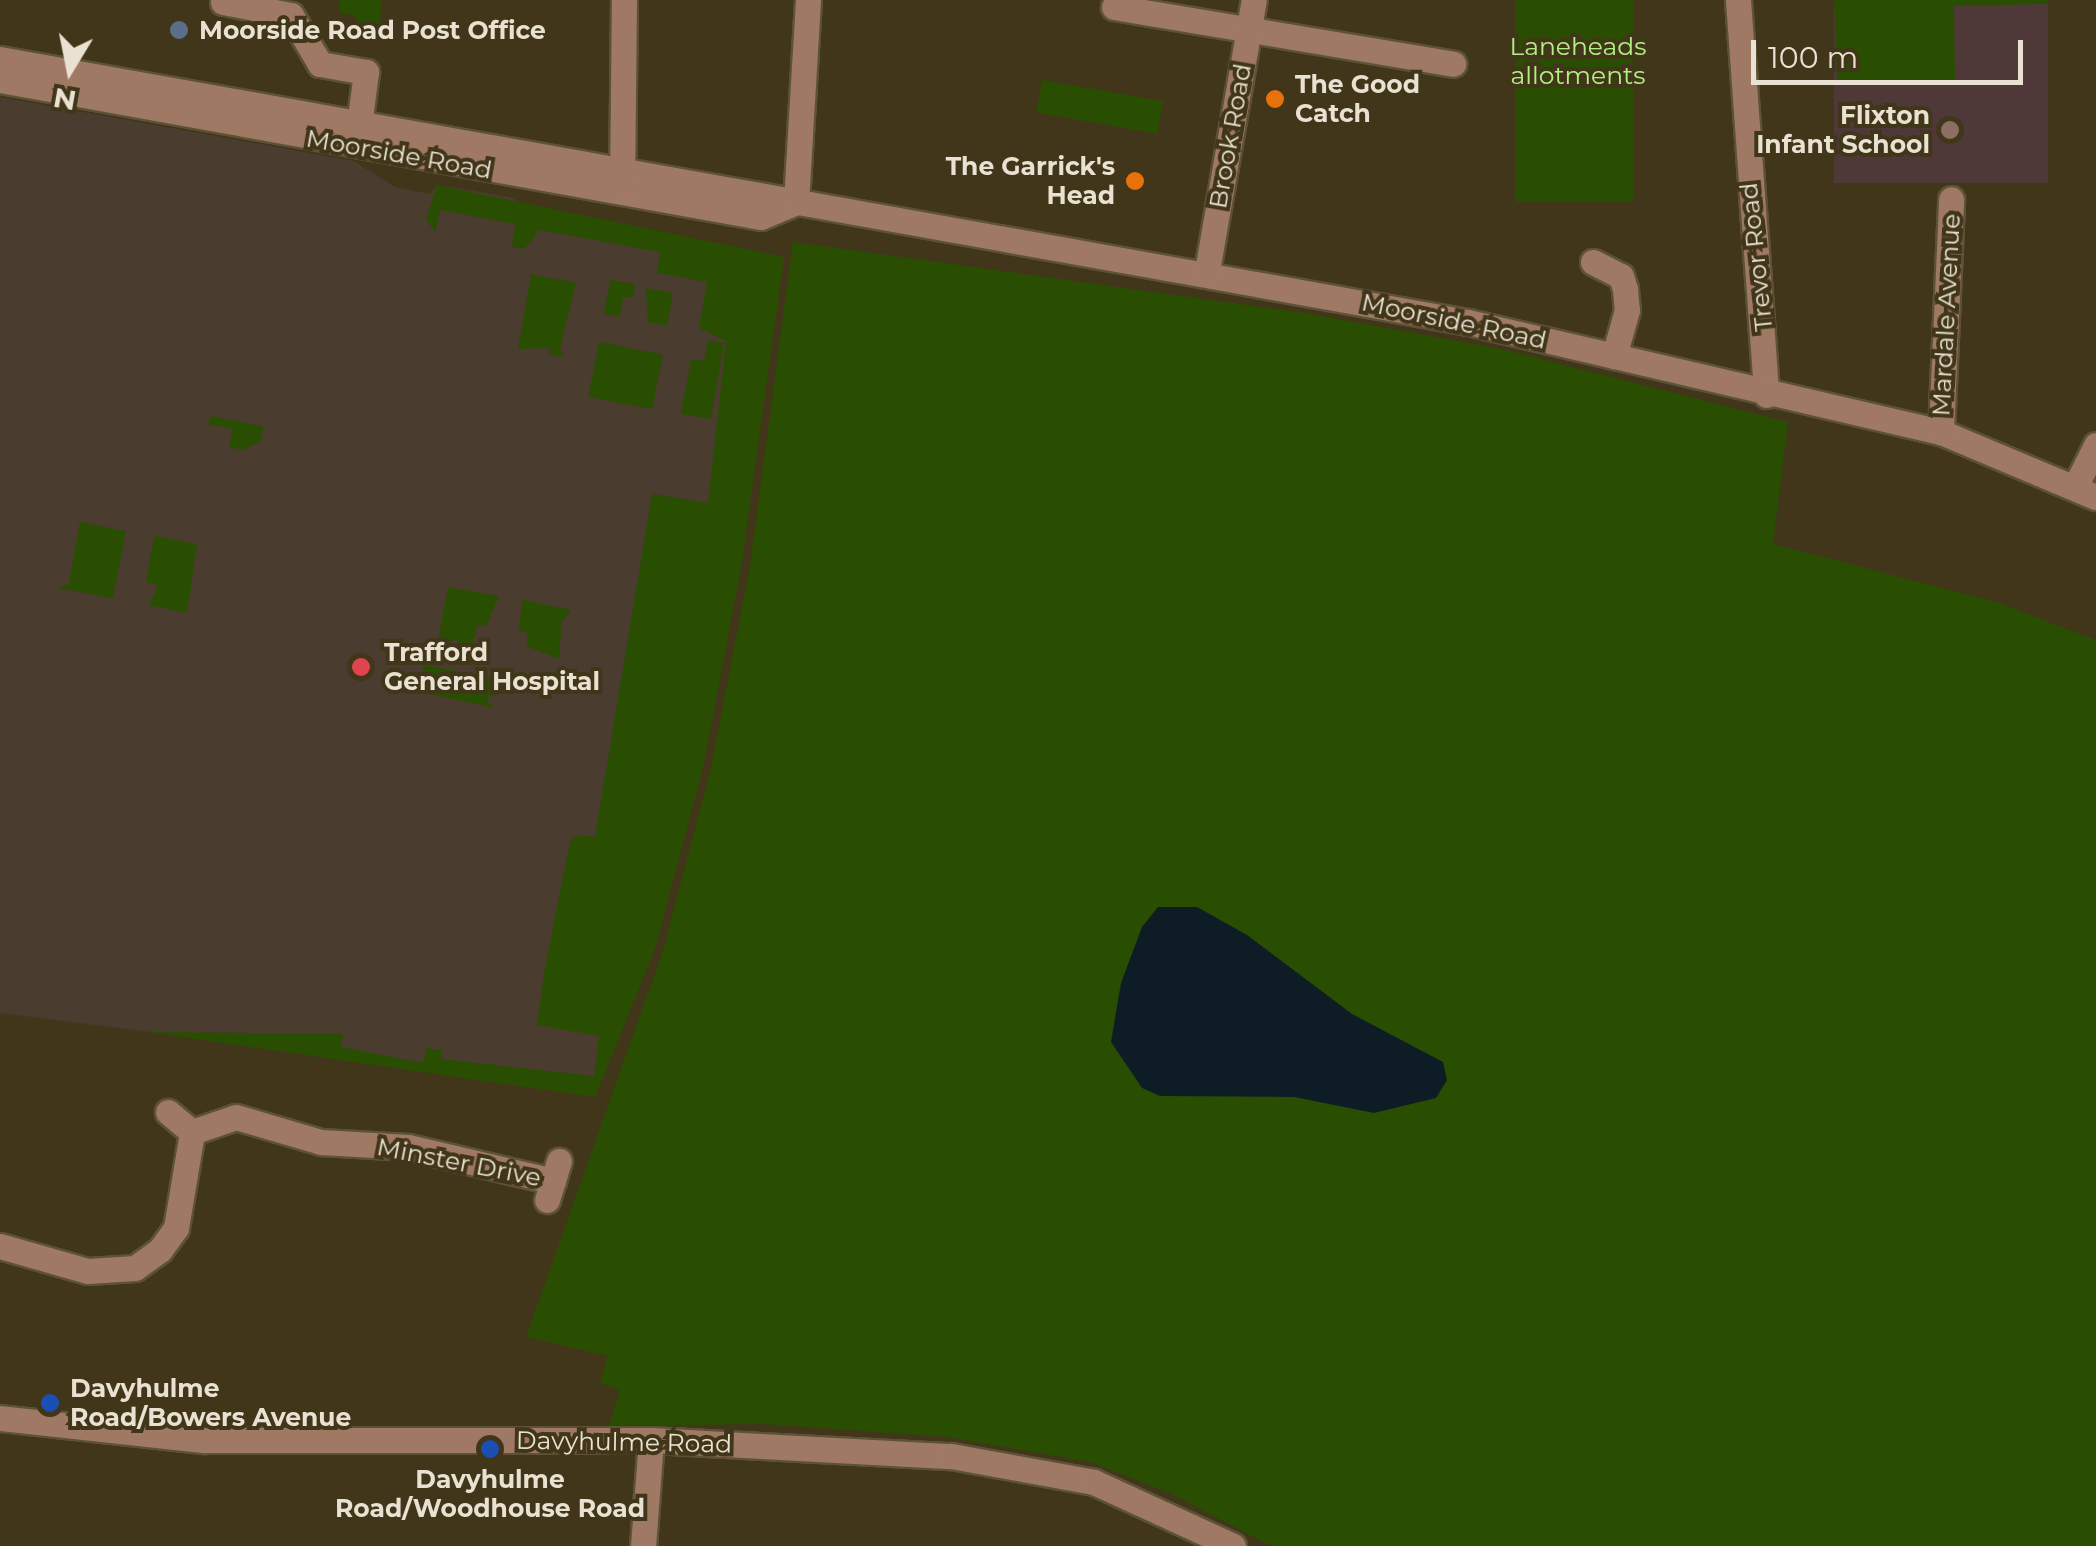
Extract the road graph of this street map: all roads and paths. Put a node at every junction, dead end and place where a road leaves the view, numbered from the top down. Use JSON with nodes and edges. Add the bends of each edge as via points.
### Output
{"nodes":[{"id":1,"x":624,"y":0,"type":"edge"},
{"id":2,"x":808,"y":0,"type":"edge"},
{"id":3,"x":1254,"y":0,"type":"edge"},
{"id":4,"x":1738,"y":0,"type":"edge"},
{"id":5,"x":223,"y":2,"type":"edge"},
{"id":6,"x":254,"y":3,"type":"edge"},
{"id":7,"x":1115,"y":9,"type":"edge"},
{"id":8,"x":1249,"y":30,"type":"junction"},
{"id":9,"x":0,"y":59,"type":"edge"},
{"id":10,"x":1453,"y":64,"type":"dead end"},
{"id":11,"x":0,"y":80,"type":"edge"},
{"id":12,"x":358,"y":135,"type":"junction"},
{"id":13,"x":622,"y":182,"type":"junction"},
{"id":14,"x":1952,"y":199,"type":"dead end"},
{"id":15,"x":796,"y":202,"type":"junction"},
{"id":16,"x":1593,"y":262,"type":"dead end"},
{"id":17,"x":1207,"y":271,"type":"junction"},
{"id":18,"x":1614,"y":356,"type":"junction"},
{"id":19,"x":1766,"y":395,"type":"junction"},
{"id":20,"x":1941,"y":432,"type":"junction"},
{"id":21,"x":2096,"y":445,"type":"edge"},
{"id":22,"x":2085,"y":492,"type":"edge"},
{"id":23,"x":168,"y":1112,"type":"dead end"},
{"id":24,"x":192,"y":1132,"type":"junction"},
{"id":25,"x":553,"y":1181,"type":"dead end"},
{"id":26,"x":0,"y":1246,"type":"edge"},
{"id":27,"x":0,"y":1418,"type":"edge"},
{"id":28,"x":651,"y":1440,"type":"junction"},
{"id":29,"x":1203,"y":1539,"type":"edge"},
{"id":30,"x":643,"y":1546,"type":"edge"},
{"id":31,"x":1233,"y":1546,"type":"edge"}],
"edges":[{"from":1,"to":13,"type":"street"},
{"from":2,"to":15,"type":"street"},
{"from":3,"to":8,"type":"street","name":"Brook Road"},
{"from":4,"to":19,"type":"street","name":"Trevor Road"},
{"from":5,"to":6,"type":"street"},
{"from":6,"to":12,"type":"street","via":[[291,15],[320,64],[366,72]]},
{"from":7,"to":8,"type":"street"},
{"from":8,"to":10,"type":"street"},
{"from":8,"to":17,"type":"street","name":"Brook Road"},
{"from":9,"to":12,"type":"street","name":"Moorside Road"},
{"from":11,"to":12,"type":"street","name":"Moorside Road"},
{"from":12,"to":13,"type":"street","name":"Moorside Road"},
{"from":13,"to":15,"type":"street","name":"Moorside Road"},
{"from":14,"to":20,"type":"street","name":"Mardale Avenue"},
{"from":15,"to":17,"type":"street","name":"Moorside Road"},
{"from":16,"to":18,"type":"street","via":[[1621,276],[1625,289],[1628,310]]},
{"from":17,"to":18,"type":"street","name":"Moorside Road"},
{"from":18,"to":19,"type":"street","name":"Moorside Road"},
{"from":19,"to":20,"type":"street","name":"Moorside Road"},
{"from":20,"to":22,"type":"street","name":"Moorside Road"},
{"from":21,"to":22,"type":"street"},
{"from":23,"to":24,"type":"street"},
{"from":24,"to":25,"type":"street","name":"Minster Drive","via":[[236,1117],[321,1142],[408,1147]]},
{"from":24,"to":26,"type":"street","via":[[176,1228],[148,1260],[103,1273]]},
{"from":27,"to":28,"type":"street","name":"Davyhulme Road","via":[[204,1440]]},
{"from":28,"to":29,"type":"street","name":"Davyhulme Road","via":[[1012,1464],[1094,1482]]},
{"from":28,"to":30,"type":"street"},
{"from":29,"to":31,"type":"street","name":"Davyhulme Road"}]}
